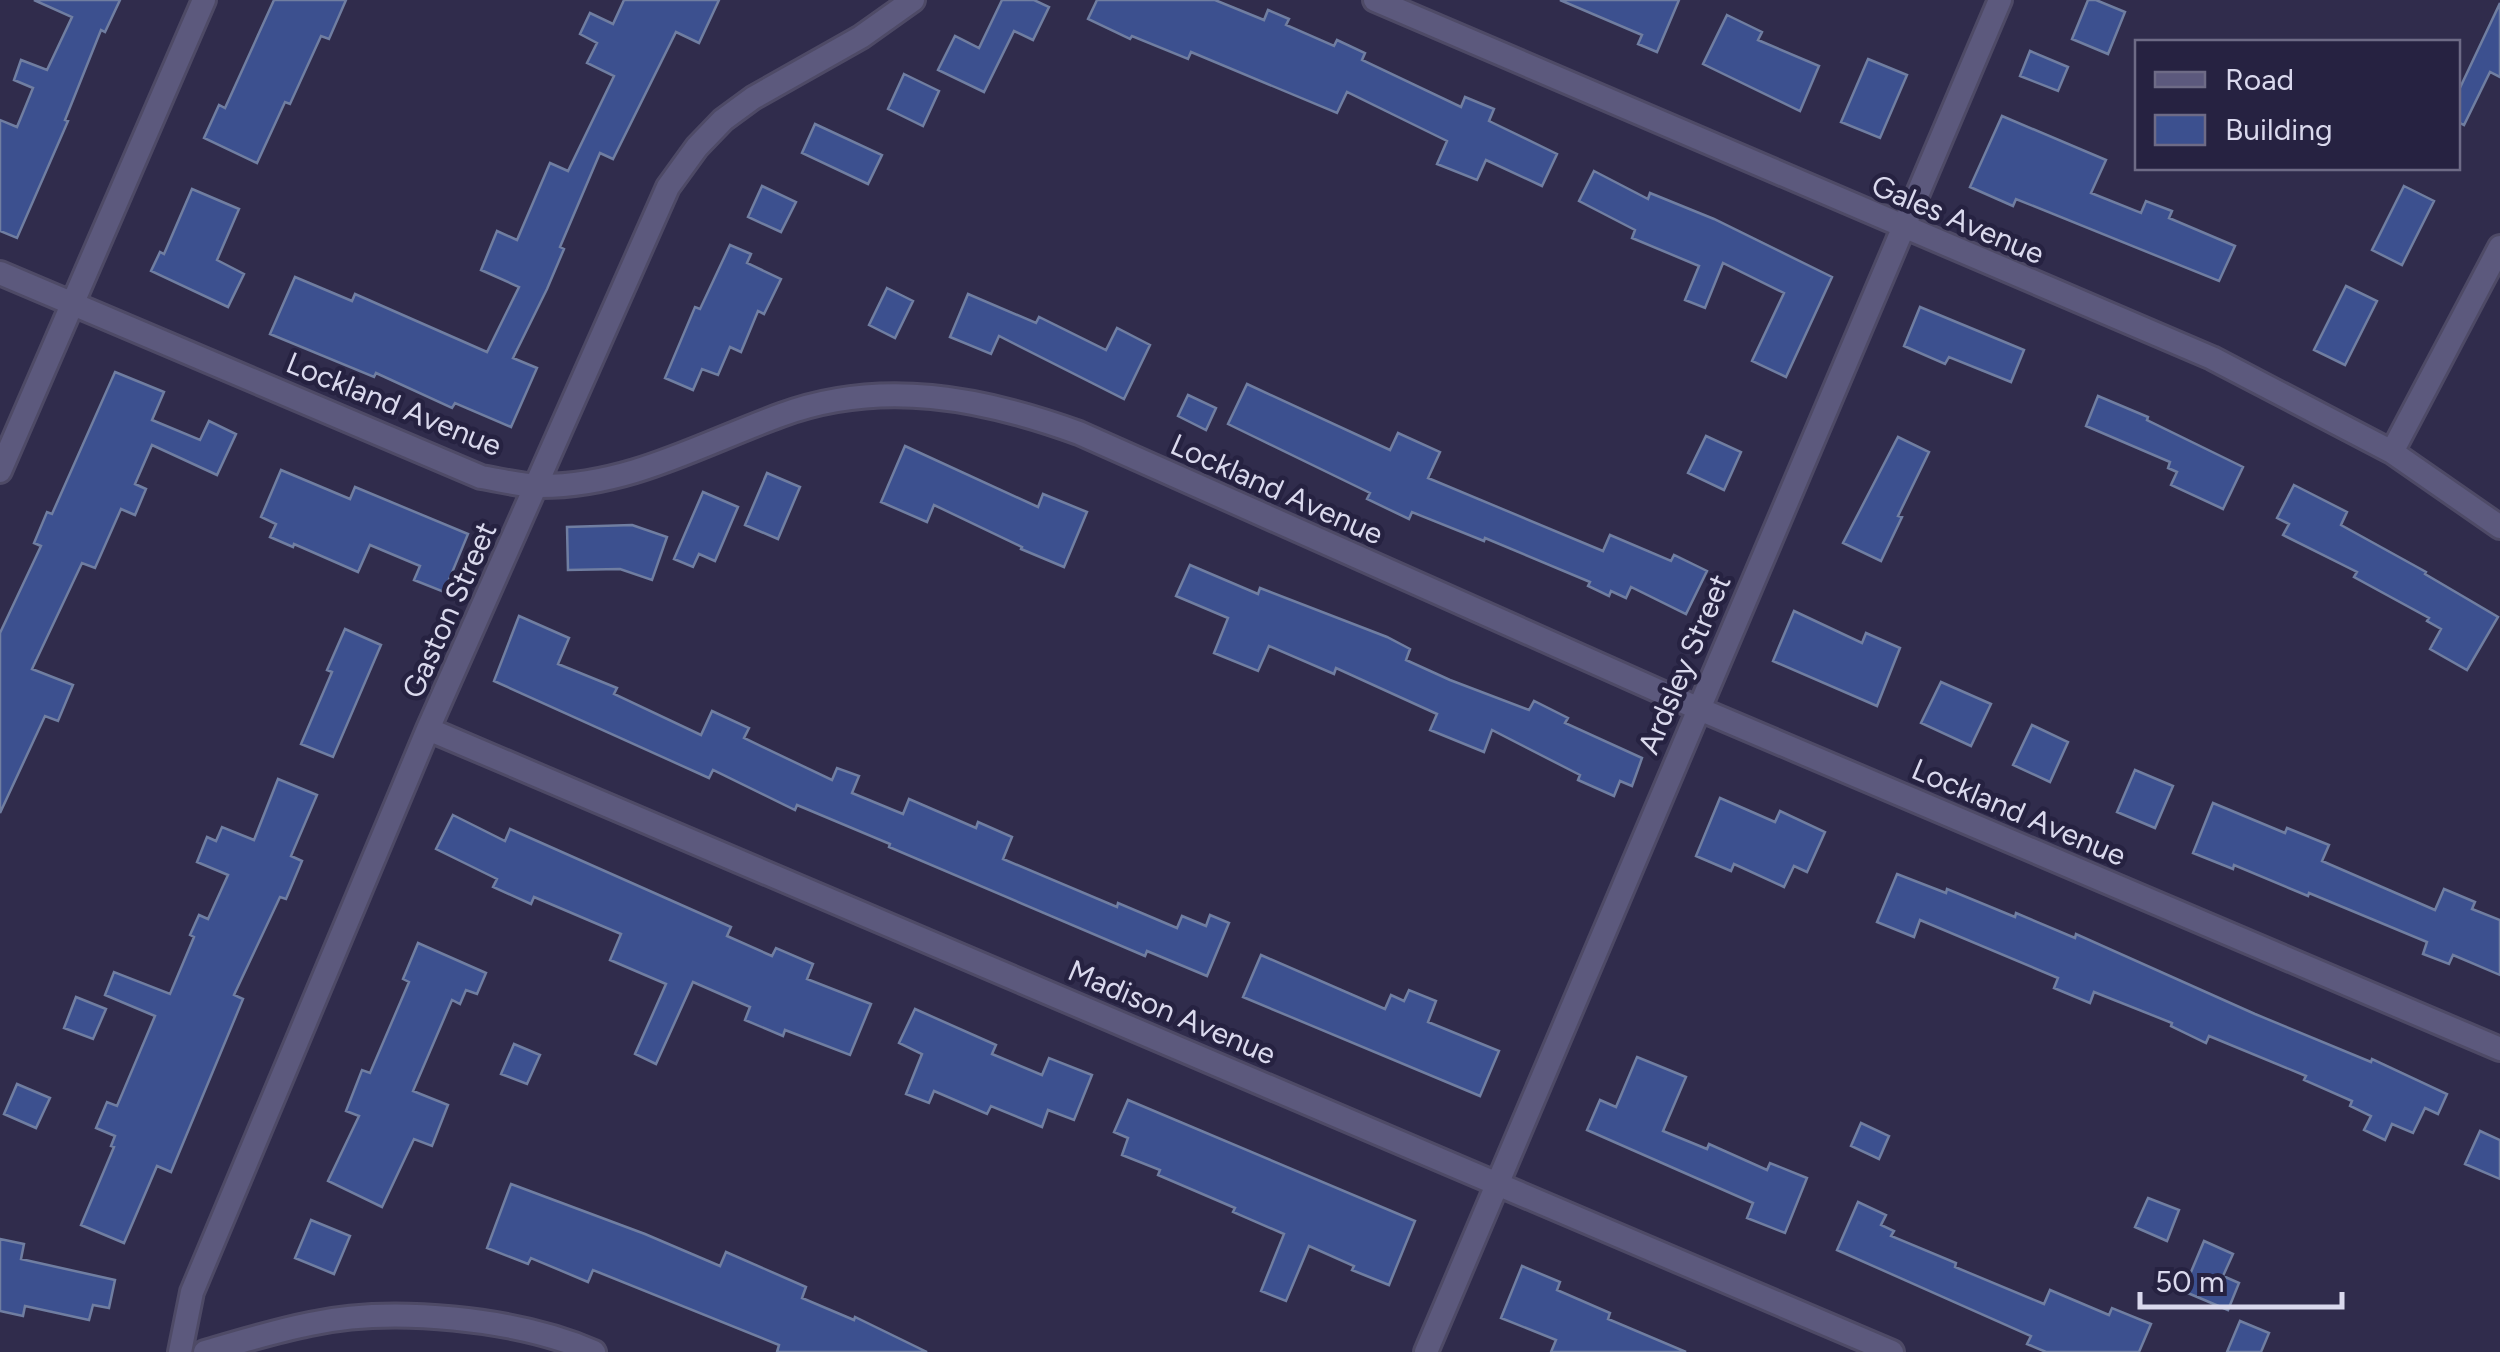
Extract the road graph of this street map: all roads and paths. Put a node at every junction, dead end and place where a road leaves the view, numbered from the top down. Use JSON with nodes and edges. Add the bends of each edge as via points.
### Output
{"nodes":[{"id":1,"x":204,"y":0,"type":"edge"},
{"id":2,"x":914,"y":0,"type":"edge"},
{"id":3,"x":1375,"y":0,"type":"edge"},
{"id":4,"x":2000,"y":0,"type":"edge"},
{"id":5,"x":1904,"y":229,"type":"junction"},
{"id":6,"x":2500,"y":247,"type":"edge"},
{"id":7,"x":0,"y":273,"type":"edge"},
{"id":8,"x":72,"y":303,"type":"junction"},
{"id":9,"x":2392,"y":452,"type":"junction"},
{"id":10,"x":0,"y":472,"type":"edge"},
{"id":11,"x":538,"y":486,"type":"junction"},
{"id":12,"x":2500,"y":527,"type":"edge"},
{"id":13,"x":1697,"y":708,"type":"junction"},
{"id":14,"x":428,"y":729,"type":"junction"},
{"id":15,"x":2500,"y":1048,"type":"edge"},
{"id":16,"x":1498,"y":1183,"type":"junction"},
{"id":17,"x":180,"y":1352,"type":"edge"},
{"id":18,"x":204,"y":1352,"type":"edge"},
{"id":19,"x":594,"y":1352,"type":"edge"},
{"id":20,"x":1426,"y":1352,"type":"edge"},
{"id":21,"x":1892,"y":1352,"type":"edge"}],
"edges":[{"from":1,"to":8,"type":"street"},
{"from":2,"to":11,"type":"street","name":"Gaston Street","via":[[753,98],[697,147],[641,243]]},
{"from":3,"to":5,"type":"street","name":"Gales Avenue"},
{"from":4,"to":5,"type":"street","name":"Ardsley Street"},
{"from":5,"to":9,"type":"street","name":"Gales Avenue","via":[[2212,358]]},
{"from":5,"to":13,"type":"street","name":"Ardsley Street"},
{"from":6,"to":9,"type":"street"},
{"from":7,"to":8,"type":"street","name":"Lockland Avenue"},
{"from":8,"to":10,"type":"street"},
{"from":8,"to":11,"type":"street","name":"Lockland Avenue","via":[[481,477]]},
{"from":9,"to":12,"type":"street","name":"Gales Avenue"},
{"from":11,"to":13,"type":"street","name":"Lockland Avenue","via":[[638,473],[783,414],[853,398],[955,398],[1079,434]]},
{"from":11,"to":14,"type":"street","name":"Gaston Street"},
{"from":13,"to":15,"type":"street","name":"Lockland Avenue"},
{"from":13,"to":16,"type":"street","name":"Ardsley Street"},
{"from":14,"to":16,"type":"street","name":"Madison Avenue"},
{"from":14,"to":17,"type":"street","name":"Gaston Street","via":[[192,1292]]},
{"from":16,"to":20,"type":"street","name":"Ardsley Street"},
{"from":16,"to":21,"type":"street","name":"Madison Avenue"},
{"from":18,"to":19,"type":"street","via":[[311,1323],[409,1317],[533,1333]]}]}
